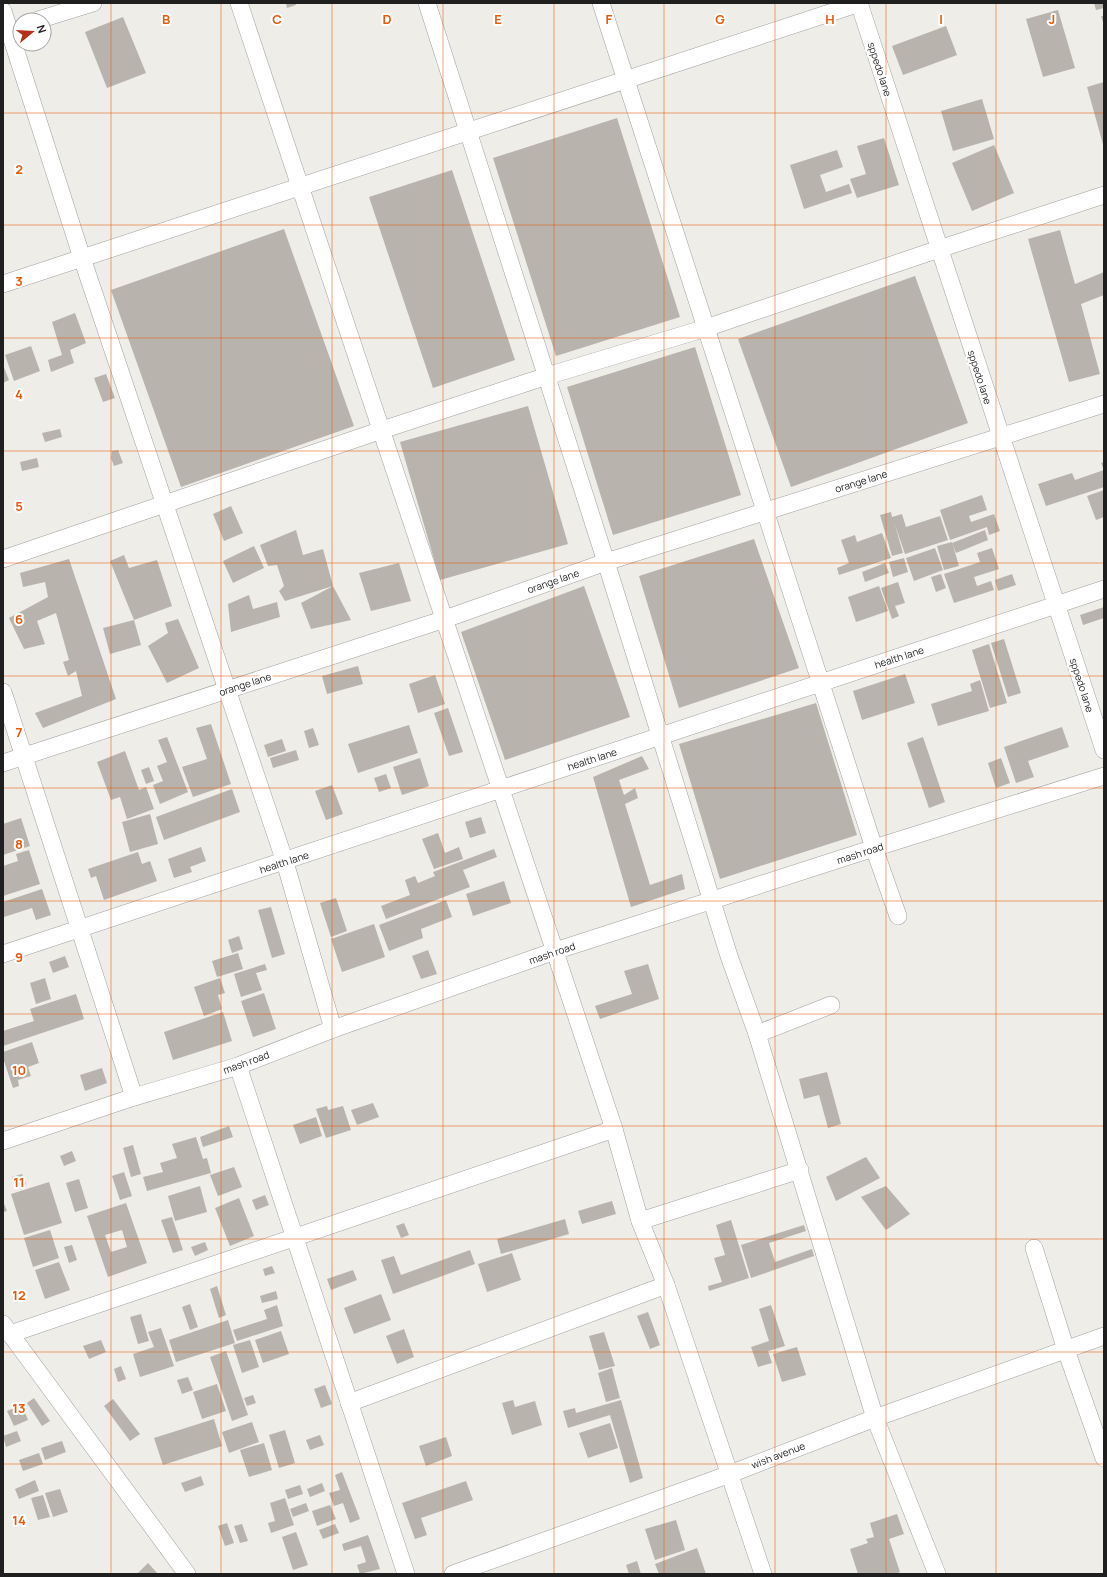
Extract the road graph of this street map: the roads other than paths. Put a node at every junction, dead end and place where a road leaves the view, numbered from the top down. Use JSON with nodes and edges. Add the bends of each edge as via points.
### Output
{"nodes":[{"id":1,"x":93,"y":3,"type":"edge"},
{"id":2,"x":239,"y":3,"type":"edge"},
{"id":3,"x":427,"y":3,"type":"edge"},
{"id":4,"x":601,"y":3,"type":"edge"},
{"id":5,"x":859,"y":3,"type":"edge"},
{"id":6,"x":3,"y":10,"type":"edge"},
{"id":7,"x":52,"y":16,"type":"edge"},
{"id":8,"x":11,"y":28,"type":"edge"},
{"id":9,"x":626,"y":80,"type":"junction"},
{"id":10,"x":468,"y":131,"type":"junction"},
{"id":11,"x":300,"y":186,"type":"junction"},
{"id":12,"x":1104,"y":195,"type":"edge"},
{"id":13,"x":938,"y":249,"type":"junction"},
{"id":14,"x":82,"y":258,"type":"junction"},
{"id":15,"x":3,"y":284,"type":"edge"},
{"id":16,"x":706,"y":328,"type":"junction"},
{"id":17,"x":547,"y":376,"type":"junction"},
{"id":18,"x":1104,"y":404,"type":"edge"},
{"id":19,"x":382,"y":430,"type":"junction"},
{"id":20,"x":1000,"y":438,"type":"junction"},
{"id":21,"x":166,"y":504,"type":"junction"},
{"id":22,"x":765,"y":511,"type":"junction"},
{"id":23,"x":3,"y":559,"type":"edge"},
{"id":24,"x":606,"y":562,"type":"junction"},
{"id":25,"x":1104,"y":589,"type":"edge"},
{"id":26,"x":1056,"y":605,"type":"junction"},
{"id":27,"x":444,"y":619,"type":"junction"},
{"id":28,"x":821,"y":683,"type":"junction"},
{"id":29,"x":226,"y":690,"type":"junction"},
{"id":30,"x":3,"y":692,"type":"edge"},
{"id":31,"x":661,"y":736,"type":"junction"},
{"id":32,"x":1104,"y":750,"type":"edge"},
{"id":33,"x":24,"y":756,"type":"junction"},
{"id":34,"x":3,"y":763,"type":"edge"},
{"id":35,"x":1104,"y":776,"type":"edge"},
{"id":36,"x":502,"y":789,"type":"junction"},
{"id":37,"x":874,"y":848,"type":"junction"},
{"id":38,"x":285,"y":862,"type":"junction"},
{"id":39,"x":712,"y":901,"type":"junction"},
{"id":40,"x":898,"y":916,"type":"dead end"},
{"id":41,"x":80,"y":930,"type":"junction"},
{"id":42,"x":555,"y":951,"type":"junction"},
{"id":43,"x":3,"y":954,"type":"edge"},
{"id":44,"x":832,"y":1005,"type":"dead end"},
{"id":45,"x":333,"y":1029,"type":"junction"},
{"id":46,"x":757,"y":1034,"type":"junction"},
{"id":47,"x":238,"y":1066,"type":"junction"},
{"id":48,"x":134,"y":1097,"type":"junction"},
{"id":49,"x":614,"y":1129,"type":"junction"},
{"id":50,"x":3,"y":1141,"type":"edge"},
{"id":51,"x":800,"y":1170,"type":"junction"},
{"id":52,"x":640,"y":1222,"type":"junction"},
{"id":53,"x":294,"y":1237,"type":"junction"},
{"id":54,"x":1034,"y":1248,"type":"dead end"},
{"id":55,"x":666,"y":1285,"type":"junction"},
{"id":56,"x":6,"y":1329,"type":"edge"},
{"id":57,"x":1104,"y":1336,"type":"edge"},
{"id":58,"x":1066,"y":1350,"type":"junction"},
{"id":59,"x":349,"y":1403,"type":"junction"},
{"id":60,"x":875,"y":1418,"type":"junction"},
{"id":61,"x":1104,"y":1458,"type":"edge"},
{"id":62,"x":730,"y":1474,"type":"junction"},
{"id":63,"x":187,"y":1574,"type":"edge"},
{"id":64,"x":406,"y":1574,"type":"edge"},
{"id":65,"x":452,"y":1574,"type":"edge"},
{"id":66,"x":763,"y":1574,"type":"edge"},
{"id":67,"x":937,"y":1574,"type":"edge"}],
"edges":[{"from":1,"to":7,"type":"street"},
{"from":2,"to":11,"type":"street"},
{"from":3,"to":10,"type":"street"},
{"from":4,"to":9,"type":"street"},
{"from":5,"to":9,"type":"street"},
{"from":5,"to":13,"type":"street","name":"sppedo lane"},
{"from":6,"to":8,"type":"street"},
{"from":8,"to":14,"type":"street"},
{"from":9,"to":10,"type":"street"},
{"from":9,"to":16,"type":"street"},
{"from":10,"to":11,"type":"street"},
{"from":10,"to":17,"type":"street"},
{"from":11,"to":14,"type":"street"},
{"from":11,"to":19,"type":"street"},
{"from":12,"to":13,"type":"street"},
{"from":13,"to":16,"type":"street"},
{"from":13,"to":20,"type":"street","name":"sppedo lane"},
{"from":14,"to":15,"type":"street"},
{"from":14,"to":21,"type":"street"},
{"from":16,"to":17,"type":"street"},
{"from":16,"to":22,"type":"street"},
{"from":17,"to":19,"type":"street"},
{"from":17,"to":24,"type":"street"},
{"from":18,"to":20,"type":"street","name":"orange lane"},
{"from":19,"to":21,"type":"street"},
{"from":19,"to":27,"type":"street"},
{"from":20,"to":22,"type":"street","name":"orange lane"},
{"from":20,"to":26,"type":"street","name":"sppedo lane"},
{"from":21,"to":23,"type":"street"},
{"from":21,"to":29,"type":"street"},
{"from":22,"to":24,"type":"street","name":"orange lane"},
{"from":22,"to":28,"type":"street"},
{"from":24,"to":27,"type":"street","name":"orange lane"},
{"from":24,"to":31,"type":"street"},
{"from":25,"to":26,"type":"street","name":"health lane"},
{"from":26,"to":28,"type":"street","name":"health lane"},
{"from":26,"to":32,"type":"street","name":"sppedo lane"},
{"from":27,"to":29,"type":"street","name":"orange lane"},
{"from":27,"to":36,"type":"street"},
{"from":28,"to":31,"type":"street","name":"health lane"},
{"from":28,"to":37,"type":"street"},
{"from":29,"to":33,"type":"street","name":"orange lane"},
{"from":29,"to":38,"type":"street"},
{"from":30,"to":33,"type":"street"},
{"from":31,"to":36,"type":"street","name":"health lane"},
{"from":31,"to":39,"type":"street"},
{"from":33,"to":34,"type":"street","name":"orange lane"},
{"from":33,"to":41,"type":"street"},
{"from":35,"to":37,"type":"street","name":"mash road"},
{"from":36,"to":38,"type":"street","name":"health lane"},
{"from":36,"to":42,"type":"street"},
{"from":37,"to":39,"type":"street","name":"mash road"},
{"from":37,"to":40,"type":"street"},
{"from":38,"to":41,"type":"street","name":"health lane"},
{"from":38,"to":45,"type":"street"},
{"from":39,"to":42,"type":"street","name":"mash road"},
{"from":39,"to":46,"type":"street"},
{"from":41,"to":43,"type":"street","name":"health lane"},
{"from":41,"to":48,"type":"street"},
{"from":42,"to":45,"type":"street","name":"mash road"},
{"from":42,"to":49,"type":"street"},
{"from":44,"to":46,"type":"street"},
{"from":45,"to":47,"type":"street","name":"mash road"},
{"from":46,"to":51,"type":"street"},
{"from":47,"to":48,"type":"street","name":"mash road"},
{"from":47,"to":53,"type":"street"},
{"from":48,"to":50,"type":"street","name":"mash road"},
{"from":49,"to":52,"type":"street"},
{"from":49,"to":53,"type":"street"},
{"from":51,"to":52,"type":"street"},
{"from":51,"to":60,"type":"street"},
{"from":52,"to":55,"type":"street"},
{"from":53,"to":56,"type":"street"},
{"from":53,"to":59,"type":"street"},
{"from":54,"to":58,"type":"street"},
{"from":55,"to":59,"type":"street"},
{"from":55,"to":62,"type":"street"},
{"from":56,"to":63,"type":"street"},
{"from":57,"to":58,"type":"street","name":"wish avenue"},
{"from":58,"to":60,"type":"street","name":"wish avenue"},
{"from":58,"to":61,"type":"street"},
{"from":59,"to":64,"type":"street"},
{"from":60,"to":62,"type":"street","name":"wish avenue"},
{"from":60,"to":67,"type":"street"},
{"from":62,"to":65,"type":"street","name":"wish avenue"},
{"from":62,"to":66,"type":"street"}]}
